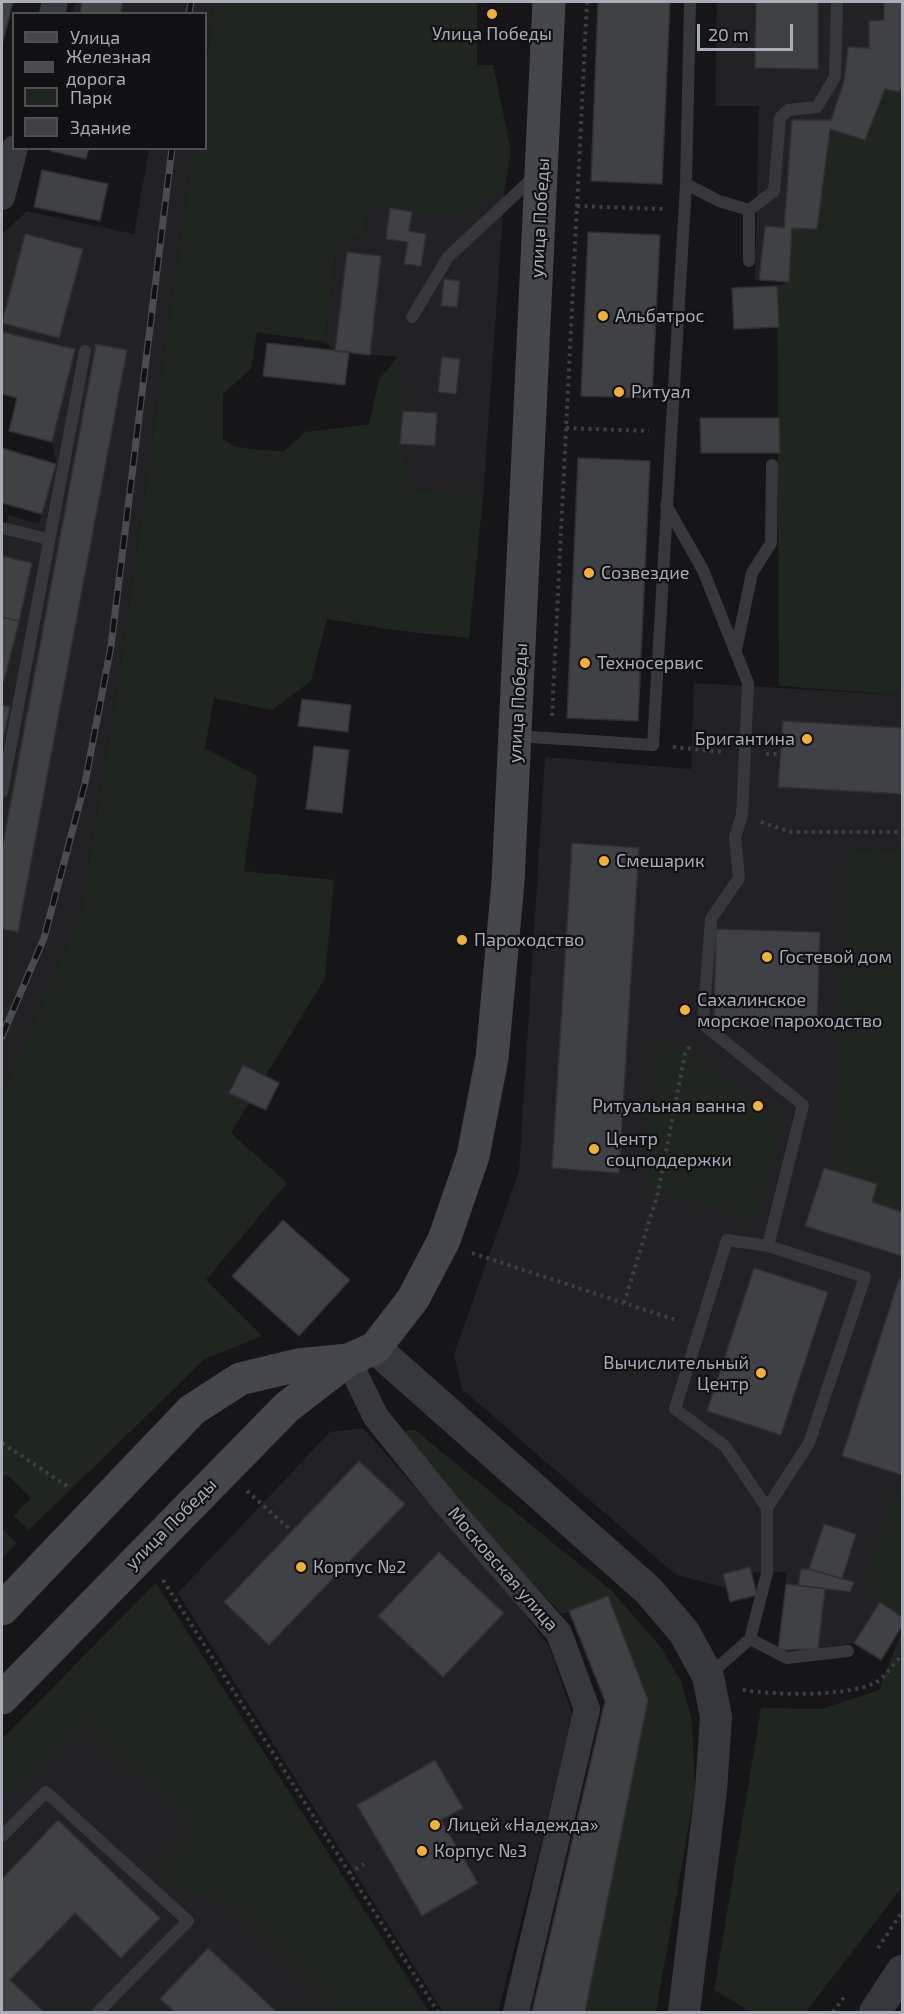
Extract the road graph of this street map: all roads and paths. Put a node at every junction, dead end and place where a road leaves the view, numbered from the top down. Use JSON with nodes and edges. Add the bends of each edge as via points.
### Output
{"nodes":[{"id":1,"x":549,"y":2,"type":"edge"},
{"id":2,"x":587,"y":2,"type":"edge"},
{"id":3,"x":690,"y":2,"type":"edge"},
{"id":4,"x":837,"y":2,"type":"edge"},
{"id":5,"x":14,"y":150,"type":"edge"},
{"id":6,"x":542,"y":171,"type":"junction"},
{"id":7,"x":686,"y":184,"type":"junction"},
{"id":8,"x":2,"y":197,"type":"edge"},
{"id":9,"x":577,"y":206,"type":"junction"},
{"id":10,"x":651,"y":208,"type":"dead end"},
{"id":11,"x":749,"y":210,"type":"junction"},
{"id":12,"x":749,"y":261,"type":"dead end"},
{"id":13,"x":412,"y":317,"type":"dead end"},
{"id":14,"x":85,"y":351,"type":"dead end"},
{"id":15,"x":566,"y":428,"type":"junction"},
{"id":16,"x":635,"y":431,"type":"dead end"},
{"id":17,"x":772,"y":465,"type":"dead end"},
{"id":18,"x":666,"y":505,"type":"junction"},
{"id":19,"x":2,"y":528,"type":"edge"},
{"id":20,"x":48,"y":539,"type":"junction"},
{"id":21,"x":736,"y":651,"type":"junction"},
{"id":22,"x":516,"y":736,"type":"junction"},
{"id":23,"x":551,"y":738,"type":"junction"},
{"id":24,"x":653,"y":745,"type":"junction"},
{"id":25,"x":713,"y":751,"type":"dead end"},
{"id":26,"x":2,"y":792,"type":"edge"},
{"id":27,"x":742,"y":815,"type":"junction"},
{"id":28,"x":903,"y":832,"type":"edge"},
{"id":29,"x":703,"y":1024,"type":"junction"},
{"id":30,"x":768,"y":1246,"type":"junction"},
{"id":31,"x":492,"y":1262,"type":"dead end"},
{"id":32,"x":624,"y":1303,"type":"junction"},
{"id":33,"x":658,"y":1314,"type":"dead end"},
{"id":34,"x":362,"y":1354,"type":"junction"},
{"id":35,"x":2,"y":1443,"type":"edge"},
{"id":36,"x":70,"y":1488,"type":"dead end"},
{"id":37,"x":246,"y":1490,"type":"dead end"},
{"id":38,"x":767,"y":1508,"type":"junction"},
{"id":39,"x":292,"y":1532,"type":"dead end"},
{"id":40,"x":161,"y":1577,"type":"dead end"},
{"id":41,"x":2,"y":1609,"type":"edge"},
{"id":42,"x":750,"y":1639,"type":"junction"},
{"id":43,"x":848,"y":1651,"type":"dead end"},
{"id":44,"x":903,"y":1655,"type":"edge"},
{"id":45,"x":720,"y":1682,"type":"junction"},
{"id":46,"x":2,"y":1698,"type":"edge"},
{"id":47,"x":2,"y":1836,"type":"edge"},
{"id":48,"x":364,"y":1864,"type":"dead end"},
{"id":49,"x":349,"y":1873,"type":"junction"},
{"id":50,"x":903,"y":1971,"type":"edge"},
{"id":51,"x":98,"y":2013,"type":"edge"},
{"id":52,"x":438,"y":2013,"type":"edge"},
{"id":53,"x":516,"y":2013,"type":"edge"},
{"id":54,"x":684,"y":2013,"type":"edge"},
{"id":55,"x":875,"y":2013,"type":"edge"}],
"edges":[{"from":1,"to":6,"type":"main road","name":"улица Победы"},
{"from":2,"to":9,"type":"path"},
{"from":3,"to":7,"type":"lane"},
{"from":4,"to":11,"type":"lane","via":[[835,77],[817,107],[788,110],[780,118],[774,191]]},
{"from":5,"to":8,"type":"street"},
{"from":6,"to":13,"type":"lane","via":[[448,257]]},
{"from":6,"to":22,"type":"main road","name":"улица Победы"},
{"from":7,"to":11,"type":"lane","via":[[719,201]]},
{"from":7,"to":18,"type":"lane"},
{"from":9,"to":10,"type":"path"},
{"from":9,"to":15,"type":"path"},
{"from":11,"to":12,"type":"lane"},
{"from":14,"to":20,"type":"lane"},
{"from":15,"to":16,"type":"path"},
{"from":15,"to":23,"type":"path"},
{"from":17,"to":21,"type":"lane","via":[[771,543],[752,573]]},
{"from":18,"to":21,"type":"lane","via":[[703,570]]},
{"from":18,"to":24,"type":"lane"},
{"from":19,"to":20,"type":"lane"},
{"from":20,"to":26,"type":"lane"},
{"from":21,"to":27,"type":"lane","via":[[748,683]]},
{"from":22,"to":23,"type":"lane"},
{"from":22,"to":34,"type":"main road","name":"улица Победы","via":[[493,1047],[473,1156],[444,1240],[413,1299]]},
{"from":23,"to":24,"type":"lane"},
{"from":24,"to":25,"type":"path"},
{"from":27,"to":28,"type":"path","via":[[791,832]]},
{"from":27,"to":29,"type":"lane","via":[[735,837],[739,878],[711,919]]},
{"from":29,"to":30,"type":"lane","via":[[803,1106]]},
{"from":29,"to":32,"type":"path","via":[[685,1054],[658,1193]]},
{"from":30,"to":38,"type":"lane","via":[[865,1278],[809,1443]]},
{"from":30,"to":38,"type":"lane","via":[[727,1240],[675,1409],[725,1446]]},
{"from":31,"to":32,"type":"path"},
{"from":32,"to":33,"type":"path"},
{"from":34,"to":41,"type":"main road","via":[[240,1379],[192,1410]]},
{"from":34,"to":45,"type":"street","via":[[648,1590]]},
{"from":34,"to":46,"type":"main road","name":"улица Победы","via":[[287,1407]]},
{"from":34,"to":53,"type":"street","name":"Московская улица","via":[[376,1417],[559,1633],[587,1709]]},
{"from":35,"to":36,"type":"path"},
{"from":37,"to":39,"type":"path"},
{"from":38,"to":42,"type":"lane","via":[[767,1573]]},
{"from":40,"to":49,"type":"path"},
{"from":42,"to":43,"type":"lane","via":[[787,1658]]},
{"from":42,"to":45,"type":"lane"},
{"from":44,"to":45,"type":"path","via":[[874,1684],[817,1694],[766,1694]]},
{"from":45,"to":54,"type":"street"},
{"from":47,"to":51,"type":"lane","via":[[46,1792],[188,1921]]},
{"from":48,"to":49,"type":"path"},
{"from":49,"to":52,"type":"path"},
{"from":50,"to":55,"type":"street"}]}
